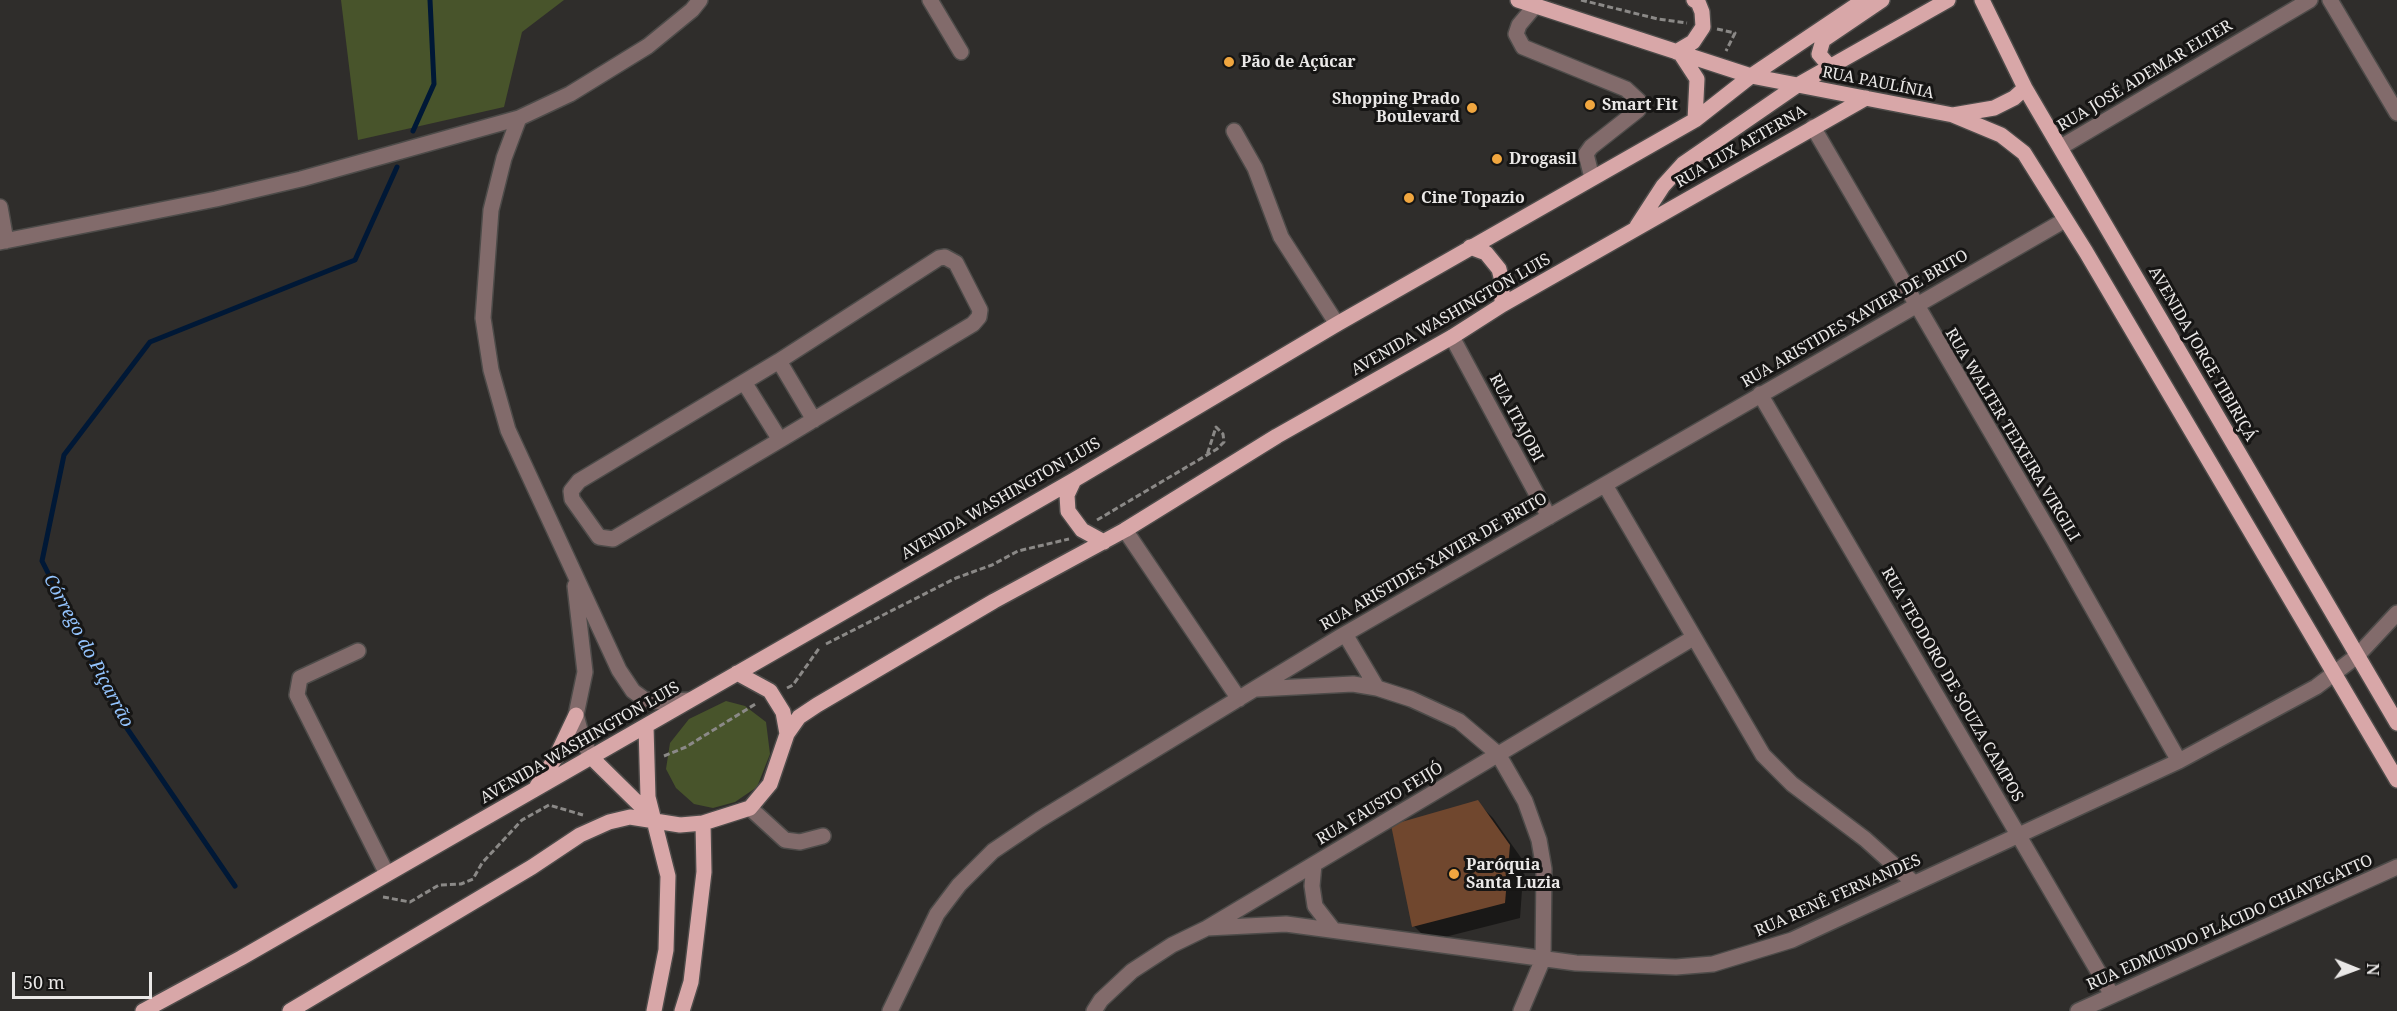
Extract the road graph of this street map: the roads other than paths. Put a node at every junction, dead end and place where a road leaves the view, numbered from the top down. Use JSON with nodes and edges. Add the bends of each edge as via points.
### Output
{"nodes":[{"id":1,"x":700,"y":0,"type":"edge"},
{"id":2,"x":930,"y":0,"type":"edge"},
{"id":3,"x":1518,"y":0,"type":"edge"},
{"id":4,"x":1694,"y":0,"type":"edge"},
{"id":5,"x":1864,"y":0,"type":"edge"},
{"id":6,"x":1881,"y":0,"type":"edge"},
{"id":7,"x":1948,"y":0,"type":"edge"},
{"id":8,"x":1982,"y":0,"type":"edge"},
{"id":9,"x":2310,"y":0,"type":"edge"},
{"id":10,"x":2330,"y":0,"type":"edge"},
{"id":11,"x":1535,"y":6,"type":"junction"},
{"id":12,"x":961,"y":52,"type":"dead end"},
{"id":13,"x":1679,"y":54,"type":"junction"},
{"id":14,"x":1830,"y":67,"type":"junction"},
{"id":15,"x":1751,"y":76,"type":"junction"},
{"id":16,"x":1796,"y":86,"type":"junction"},
{"id":17,"x":2025,"y":88,"type":"junction"},
{"id":18,"x":1866,"y":98,"type":"junction"},
{"id":19,"x":2397,"y":113,"type":"edge"},
{"id":20,"x":1953,"y":115,"type":"junction"},
{"id":21,"x":519,"y":118,"type":"junction"},
{"id":22,"x":1695,"y":120,"type":"junction"},
{"id":23,"x":1813,"y":127,"type":"junction"},
{"id":24,"x":1234,"y":131,"type":"dead end"},
{"id":25,"x":2061,"y":147,"type":"junction"},
{"id":26,"x":1592,"y":178,"type":"junction"},
{"id":27,"x":0,"y":207,"type":"edge"},
{"id":28,"x":2065,"y":220,"type":"junction"},
{"id":29,"x":1635,"y":228,"type":"junction"},
{"id":30,"x":3,"y":241,"type":"edge"},
{"id":31,"x":1470,"y":247,"type":"junction"},
{"id":32,"x":1502,"y":305,"type":"junction"},
{"id":33,"x":1915,"y":305,"type":"junction"},
{"id":34,"x":1336,"y":324,"type":"junction"},
{"id":35,"x":1452,"y":337,"type":"junction"},
{"id":36,"x":779,"y":361,"type":"junction"},
{"id":37,"x":744,"y":382,"type":"junction"},
{"id":38,"x":1760,"y":394,"type":"junction"},
{"id":39,"x":814,"y":420,"type":"junction"},
{"id":40,"x":780,"y":440,"type":"junction"},
{"id":41,"x":1074,"y":480,"type":"junction"},
{"id":42,"x":1605,"y":484,"type":"junction"},
{"id":43,"x":1549,"y":517,"type":"junction"},
{"id":44,"x":1125,"y":530,"type":"junction"},
{"id":45,"x":1104,"y":542,"type":"junction"},
{"id":46,"x":572,"y":568,"type":"junction"},
{"id":47,"x":2397,"y":613,"type":"edge"},
{"id":48,"x":1345,"y":634,"type":"junction"},
{"id":49,"x":1694,"y":638,"type":"junction"},
{"id":50,"x":358,"y":651,"type":"dead end"},
{"id":51,"x":2357,"y":656,"type":"junction"},
{"id":52,"x":737,"y":673,"type":"junction"},
{"id":53,"x":2333,"y":674,"type":"junction"},
{"id":54,"x":1377,"y":688,"type":"junction"},
{"id":55,"x":1255,"y":689,"type":"junction"},
{"id":56,"x":691,"y":699,"type":"junction"},
{"id":57,"x":1239,"y":699,"type":"junction"},
{"id":58,"x":576,"y":716,"type":"junction"},
{"id":59,"x":2397,"y":723,"type":"edge"},
{"id":60,"x":646,"y":726,"type":"junction"},
{"id":61,"x":787,"y":734,"type":"junction"},
{"id":62,"x":1498,"y":754,"type":"junction"},
{"id":63,"x":591,"y":757,"type":"junction"},
{"id":64,"x":2179,"y":761,"type":"junction"},
{"id":65,"x":2397,"y":780,"type":"edge"},
{"id":66,"x":535,"y":789,"type":"junction"},
{"id":67,"x":750,"y":808,"type":"junction"},
{"id":68,"x":656,"y":820,"type":"junction"},
{"id":69,"x":704,"y":823,"type":"junction"},
{"id":70,"x":2019,"y":835,"type":"junction"},
{"id":71,"x":823,"y":836,"type":"dead end"},
{"id":72,"x":1314,"y":864,"type":"junction"},
{"id":73,"x":2397,"y":867,"type":"edge"},
{"id":74,"x":387,"y":874,"type":"junction"},
{"id":75,"x":1914,"y":883,"type":"junction"},
{"id":76,"x":1207,"y":928,"type":"junction"},
{"id":77,"x":1332,"y":928,"type":"junction"},
{"id":78,"x":1543,"y":959,"type":"junction"},
{"id":79,"x":2112,"y":995,"type":"junction"},
{"id":80,"x":143,"y":1011,"type":"edge"},
{"id":81,"x":290,"y":1011,"type":"edge"},
{"id":82,"x":654,"y":1011,"type":"edge"},
{"id":83,"x":682,"y":1011,"type":"edge"},
{"id":84,"x":890,"y":1011,"type":"edge"},
{"id":85,"x":1094,"y":1011,"type":"edge"},
{"id":86,"x":1521,"y":1011,"type":"edge"},
{"id":87,"x":2078,"y":1011,"type":"edge"}],
"edges":[{"from":1,"to":21,"type":"street","via":[[648,46],[570,94]]},
{"from":2,"to":12,"type":"street"},
{"from":3,"to":11,"type":"main road","name":"RUA PAULÍNIA"},
{"from":4,"to":13,"type":"main road","via":[[1702,12],[1703,27]]},
{"from":5,"to":15,"type":"main road","name":"AVENIDA WASHINGTON LUIS"},
{"from":6,"to":14,"type":"main road","via":[[1823,40],[1819,54]]},
{"from":7,"to":14,"type":"main road","name":"AVENIDA WASHINGTON LUIS"},
{"from":8,"to":17,"type":"main road","name":"AVENIDA JORGE TIBIRIÇÁ"},
{"from":9,"to":25,"type":"street","name":"RUA JOSÉ ADEMAR ELTER"},
{"from":10,"to":19,"type":"street"},
{"from":11,"to":13,"type":"main road","name":"RUA PAULÍNIA"},
{"from":11,"to":26,"type":"street","via":[[1519,25],[1517,41],[1522,47],[1626,89],[1639,101],[1638,110],[1586,154]]},
{"from":13,"to":15,"type":"main road","name":"RUA PAULÍNIA"},
{"from":13,"to":22,"type":"main road","via":[[1693,68],[1697,79]]},
{"from":14,"to":16,"type":"main road","name":"AVENIDA WASHINGTON LUIS"},
{"from":15,"to":16,"type":"main road","name":"RUA PAULÍNIA"},
{"from":15,"to":22,"type":"main road","name":"AVENIDA WASHINGTON LUIS"},
{"from":16,"to":18,"type":"main road","name":"RUA PAULÍNIA"},
{"from":16,"to":29,"type":"main road","name":"AVENIDA WASHINGTON LUIS","via":[[1683,164]]},
{"from":17,"to":20,"type":"main road","via":[[1994,108]]},
{"from":17,"to":25,"type":"main road","name":"AVENIDA JORGE TIBIRIÇÁ"},
{"from":18,"to":20,"type":"main road","name":"RUA PAULÍNIA"},
{"from":18,"to":23,"type":"main road","name":"RUA LUX AETERNA"},
{"from":20,"to":28,"type":"main road","via":[[2001,135],[2024,153]]},
{"from":21,"to":30,"type":"street","via":[[237,194]]},
{"from":21,"to":46,"type":"street","via":[[491,210],[483,318],[491,370],[508,430]]},
{"from":22,"to":26,"type":"main road","name":"AVENIDA WASHINGTON LUIS"},
{"from":23,"to":29,"type":"main road","name":"RUA LUX AETERNA"},
{"from":23,"to":33,"type":"street","name":"RUA WALTER TEIXEIRA VIRGILI"},
{"from":24,"to":34,"type":"street","via":[[1256,168],[1281,237]]},
{"from":25,"to":51,"type":"main road","name":"AVENIDA JORGE TIBIRIÇÁ"},
{"from":26,"to":31,"type":"main road","name":"AVENIDA WASHINGTON LUIS"},
{"from":27,"to":30,"type":"street"},
{"from":28,"to":33,"type":"street","name":"RUA ARISTIDES XAVIER DE BRITO"},
{"from":28,"to":53,"type":"main road"},
{"from":29,"to":32,"type":"main road","name":"AVENIDA WASHINGTON LUIS"},
{"from":31,"to":32,"type":"main road","via":[[1486,253],[1499,269]]},
{"from":31,"to":34,"type":"main road","name":"AVENIDA WASHINGTON LUIS"},
{"from":32,"to":35,"type":"main road","name":"AVENIDA WASHINGTON LUIS"},
{"from":33,"to":38,"type":"street","name":"RUA ARISTIDES XAVIER DE BRITO"},
{"from":33,"to":64,"type":"street","name":"RUA WALTER TEIXEIRA VIRGILI"},
{"from":34,"to":41,"type":"main road","name":"AVENIDA WASHINGTON LUIS"},
{"from":35,"to":43,"type":"street","name":"RUA ITAJOBI"},
{"from":35,"to":44,"type":"main road","name":"AVENIDA WASHINGTON LUIS","via":[[1277,436]]},
{"from":36,"to":37,"type":"street"},
{"from":36,"to":39,"type":"street"},
{"from":36,"to":39,"type":"street","via":[[939,258],[956,263],[980,310],[974,324]]},
{"from":37,"to":40,"type":"street"},
{"from":37,"to":40,"type":"street","via":[[573,485],[572,499],[599,537],[613,539]]},
{"from":38,"to":42,"type":"street","name":"RUA ARISTIDES XAVIER DE BRITO"},
{"from":38,"to":70,"type":"street","name":"RUA TEODORO DE SOUZA CAMPOS"},
{"from":39,"to":40,"type":"street"},
{"from":41,"to":45,"type":"main road","via":[[1067,495],[1068,511],[1082,530]]},
{"from":41,"to":52,"type":"main road","name":"AVENIDA WASHINGTON LUIS"},
{"from":42,"to":43,"type":"street","name":"RUA ARISTIDES XAVIER DE BRITO"},
{"from":42,"to":49,"type":"street"},
{"from":43,"to":48,"type":"street","name":"RUA ARISTIDES XAVIER DE BRITO"},
{"from":44,"to":45,"type":"main road","name":"AVENIDA WASHINGTON LUIS"},
{"from":44,"to":57,"type":"street"},
{"from":45,"to":61,"type":"main road","name":"AVENIDA WASHINGTON LUIS","via":[[817,705],[799,717]]},
{"from":46,"to":56,"type":"street","via":[[619,670],[633,691],[644,699],[660,702]]},
{"from":46,"to":58,"type":"street","via":[[585,672]]},
{"from":47,"to":51,"type":"street","name":"RUA RENÊ FERNANDES"},
{"from":48,"to":54,"type":"street"},
{"from":48,"to":55,"type":"street","name":"RUA ARISTIDES XAVIER DE BRITO"},
{"from":49,"to":62,"type":"street","name":"RUA FAUSTO FEIJÓ"},
{"from":49,"to":75,"type":"street","via":[[1763,755],[1792,784],[1865,839]]},
{"from":50,"to":74,"type":"street","via":[[300,678],[297,695]]},
{"from":51,"to":53,"type":"street","name":"RUA RENÊ FERNANDES"},
{"from":51,"to":59,"type":"main road","name":"AVENIDA JORGE TIBIRIÇÁ"},
{"from":52,"to":56,"type":"main road","name":"AVENIDA WASHINGTON LUIS"},
{"from":52,"to":61,"type":"main road","via":[[755,680],[772,695],[783,712]]},
{"from":53,"to":64,"type":"street","name":"RUA RENÊ FERNANDES"},
{"from":53,"to":65,"type":"main road"},
{"from":54,"to":55,"type":"street","via":[[1353,684]]},
{"from":54,"to":62,"type":"street","via":[[1459,721]]},
{"from":55,"to":57,"type":"street","name":"RUA ARISTIDES XAVIER DE BRITO"},
{"from":56,"to":60,"type":"main road","name":"AVENIDA WASHINGTON LUIS"},
{"from":57,"to":84,"type":"street","name":"RUA ARISTIDES XAVIER DE BRITO","via":[[993,851],[959,885],[937,915]]},
{"from":58,"to":63,"type":"street"},
{"from":58,"to":66,"type":"main road","via":[[556,758]]},
{"from":60,"to":63,"type":"main road","name":"AVENIDA WASHINGTON LUIS"},
{"from":60,"to":68,"type":"main road","via":[[648,797]]},
{"from":61,"to":67,"type":"main road","name":"AVENIDA WASHINGTON LUIS","via":[[770,784]]},
{"from":62,"to":72,"type":"street","name":"RUA FAUSTO FEIJÓ"},
{"from":62,"to":78,"type":"street","via":[[1525,801],[1539,840],[1544,869]]},
{"from":63,"to":66,"type":"main road","name":"AVENIDA WASHINGTON LUIS"},
{"from":63,"to":68,"type":"main road"},
{"from":64,"to":70,"type":"street","name":"RUA RENÊ FERNANDES"},
{"from":66,"to":74,"type":"main road","name":"AVENIDA WASHINGTON LUIS"},
{"from":67,"to":69,"type":"main road"},
{"from":67,"to":71,"type":"street","via":[[785,840],[800,843]]},
{"from":68,"to":69,"type":"main road","via":[[680,825]]},
{"from":68,"to":81,"type":"main road","via":[[630,818],[609,822],[580,835]]},
{"from":68,"to":82,"type":"main road","via":[[668,876],[666,950]]},
{"from":69,"to":83,"type":"main road","via":[[704,872],[692,974]]},
{"from":70,"to":75,"type":"street","name":"RUA RENÊ FERNANDES"},
{"from":70,"to":79,"type":"street","name":"RUA TEODORO DE SOUZA CAMPOS"},
{"from":72,"to":76,"type":"street","name":"RUA FAUSTO FEIJÓ"},
{"from":72,"to":77,"type":"street","via":[[1315,906]]},
{"from":73,"to":79,"type":"street","name":"RUA EDMUNDO PLÁCIDO CHIAVEGATTO"},
{"from":74,"to":80,"type":"main road","name":"AVENIDA WASHINGTON LUIS"},
{"from":75,"to":78,"type":"street","name":"RUA RENÊ FERNANDES","via":[[1792,940],[1713,964],[1632,967]]},
{"from":76,"to":77,"type":"street","name":"RUA RENÊ FERNANDES","via":[[1286,924]]},
{"from":76,"to":85,"type":"street","name":"RUA FAUSTO FEIJÓ","via":[[1132,971]]},
{"from":77,"to":78,"type":"street","name":"RUA RENÊ FERNANDES"},
{"from":78,"to":86,"type":"street"},
{"from":79,"to":87,"type":"street","name":"RUA EDMUNDO PLÁCIDO CHIAVEGATTO"}]}
